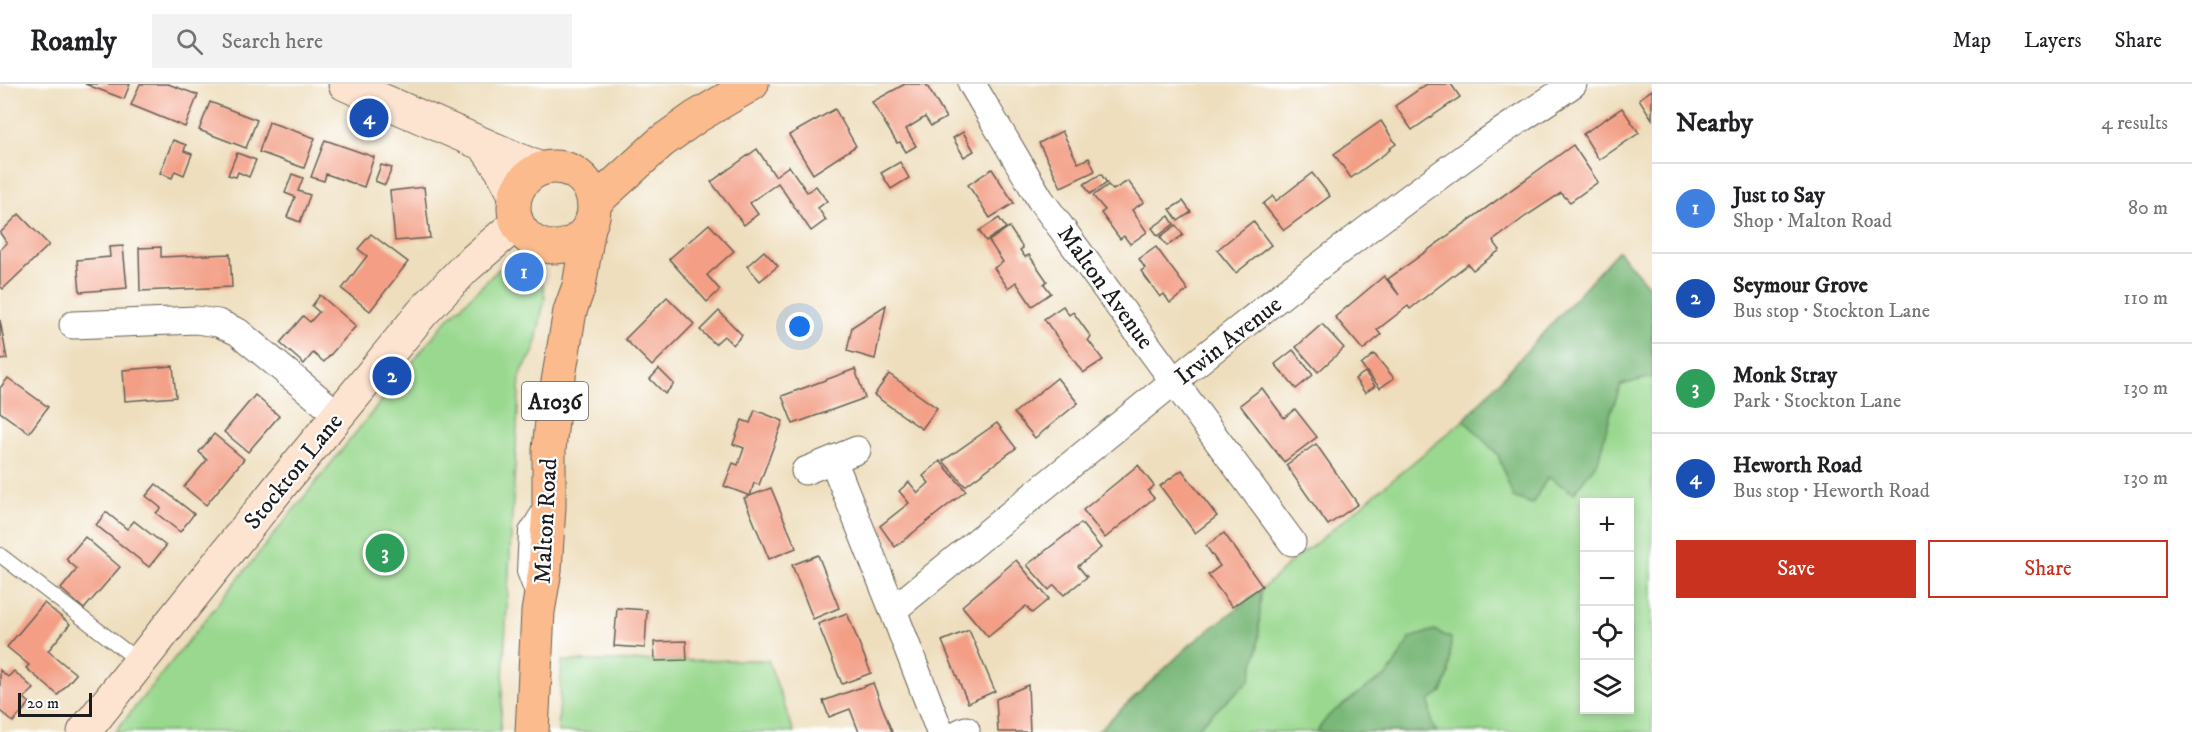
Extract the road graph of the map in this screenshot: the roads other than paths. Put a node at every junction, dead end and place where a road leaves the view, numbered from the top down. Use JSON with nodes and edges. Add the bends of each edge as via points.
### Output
{"nodes":[{"id":1,"x":345,"y":84,"type":"edge"},
{"id":2,"x":752,"y":84,"type":"edge"},
{"id":3,"x":972,"y":84,"type":"edge"},
{"id":4,"x":1573,"y":84,"type":"edge"},
{"id":5,"x":661,"y":142,"type":"junction"},
{"id":6,"x":485,"y":146,"type":"junction"},
{"id":7,"x":553,"y":169,"type":"junction"},
{"id":8,"x":516,"y":209,"type":"junction"},
{"id":9,"x":589,"y":227,"type":"junction"},
{"id":10,"x":547,"y":247,"type":"junction"},
{"id":11,"x":570,"y":311,"type":"junction"},
{"id":12,"x":73,"y":325,"type":"dead end"},
{"id":13,"x":1175,"y":381,"type":"junction"},
{"id":14,"x":338,"y":415,"type":"junction"},
{"id":15,"x":805,"y":471,"type":"dead end"},
{"id":16,"x":1292,"y":542,"type":"dead end"},
{"id":17,"x":0,"y":555,"type":"edge"},
{"id":18,"x":893,"y":610,"type":"junction"},
{"id":19,"x":140,"y":662,"type":"junction"},
{"id":20,"x":956,"y":731,"type":"edge"},
{"id":21,"x":84,"y":732,"type":"edge"},
{"id":22,"x":531,"y":732,"type":"edge"}],
"edges":[{"from":1,"to":6,"type":"street"},
{"from":2,"to":5,"type":"main road","number":"A1036"},
{"from":3,"to":13,"type":"street","name":"Malton Avenue","via":[[1040,199]]},
{"from":4,"to":13,"type":"street","name":"Irwin Avenue","via":[[1473,151],[1360,235]]},
{"from":5,"to":7,"type":"main road","number":"A1036","via":[[593,165]]},
{"from":5,"to":9,"type":"main road","number":"A1036"},
{"from":5,"to":9,"type":"main road","number":"A1036","via":[[641,182],[604,223]]},
{"from":6,"to":7,"type":"street"},
{"from":6,"to":8,"type":"street","via":[[503,171]]},
{"from":7,"to":8,"type":"main road","via":[[525,179]]},
{"from":7,"to":9,"type":"main road","via":[[576,173],[585,181],[591,191]]},
{"from":8,"to":10,"type":"main road","via":[[529,239]]},
{"from":8,"to":14,"type":"street","name":"Stockton Lane","via":[[422,313]]},
{"from":9,"to":10,"type":"main road","number":"A1036","via":[[571,244]]},
{"from":9,"to":11,"type":"main road","name":"Malton Road","number":"A1036","via":[[579,286]]},
{"from":10,"to":11,"type":"main road","name":"Malton Road","number":"A1036"},
{"from":11,"to":22,"type":"main road","name":"Malton Road","number":"A1036","via":[[549,450],[546,570],[538,612]]},
{"from":12,"to":14,"type":"street","via":[[196,320],[218,323],[238,332]]},
{"from":13,"to":16,"type":"street","name":"Malton Avenue"},
{"from":13,"to":18,"type":"street","name":"Irwin Avenue"},
{"from":14,"to":19,"type":"street","name":"Stockton Lane"},
{"from":15,"to":18,"type":"street","via":[[845,455]]},
{"from":17,"to":19,"type":"lane"},
{"from":18,"to":20,"type":"street"},
{"from":19,"to":21,"type":"street","name":"Stockton Lane"}]}
